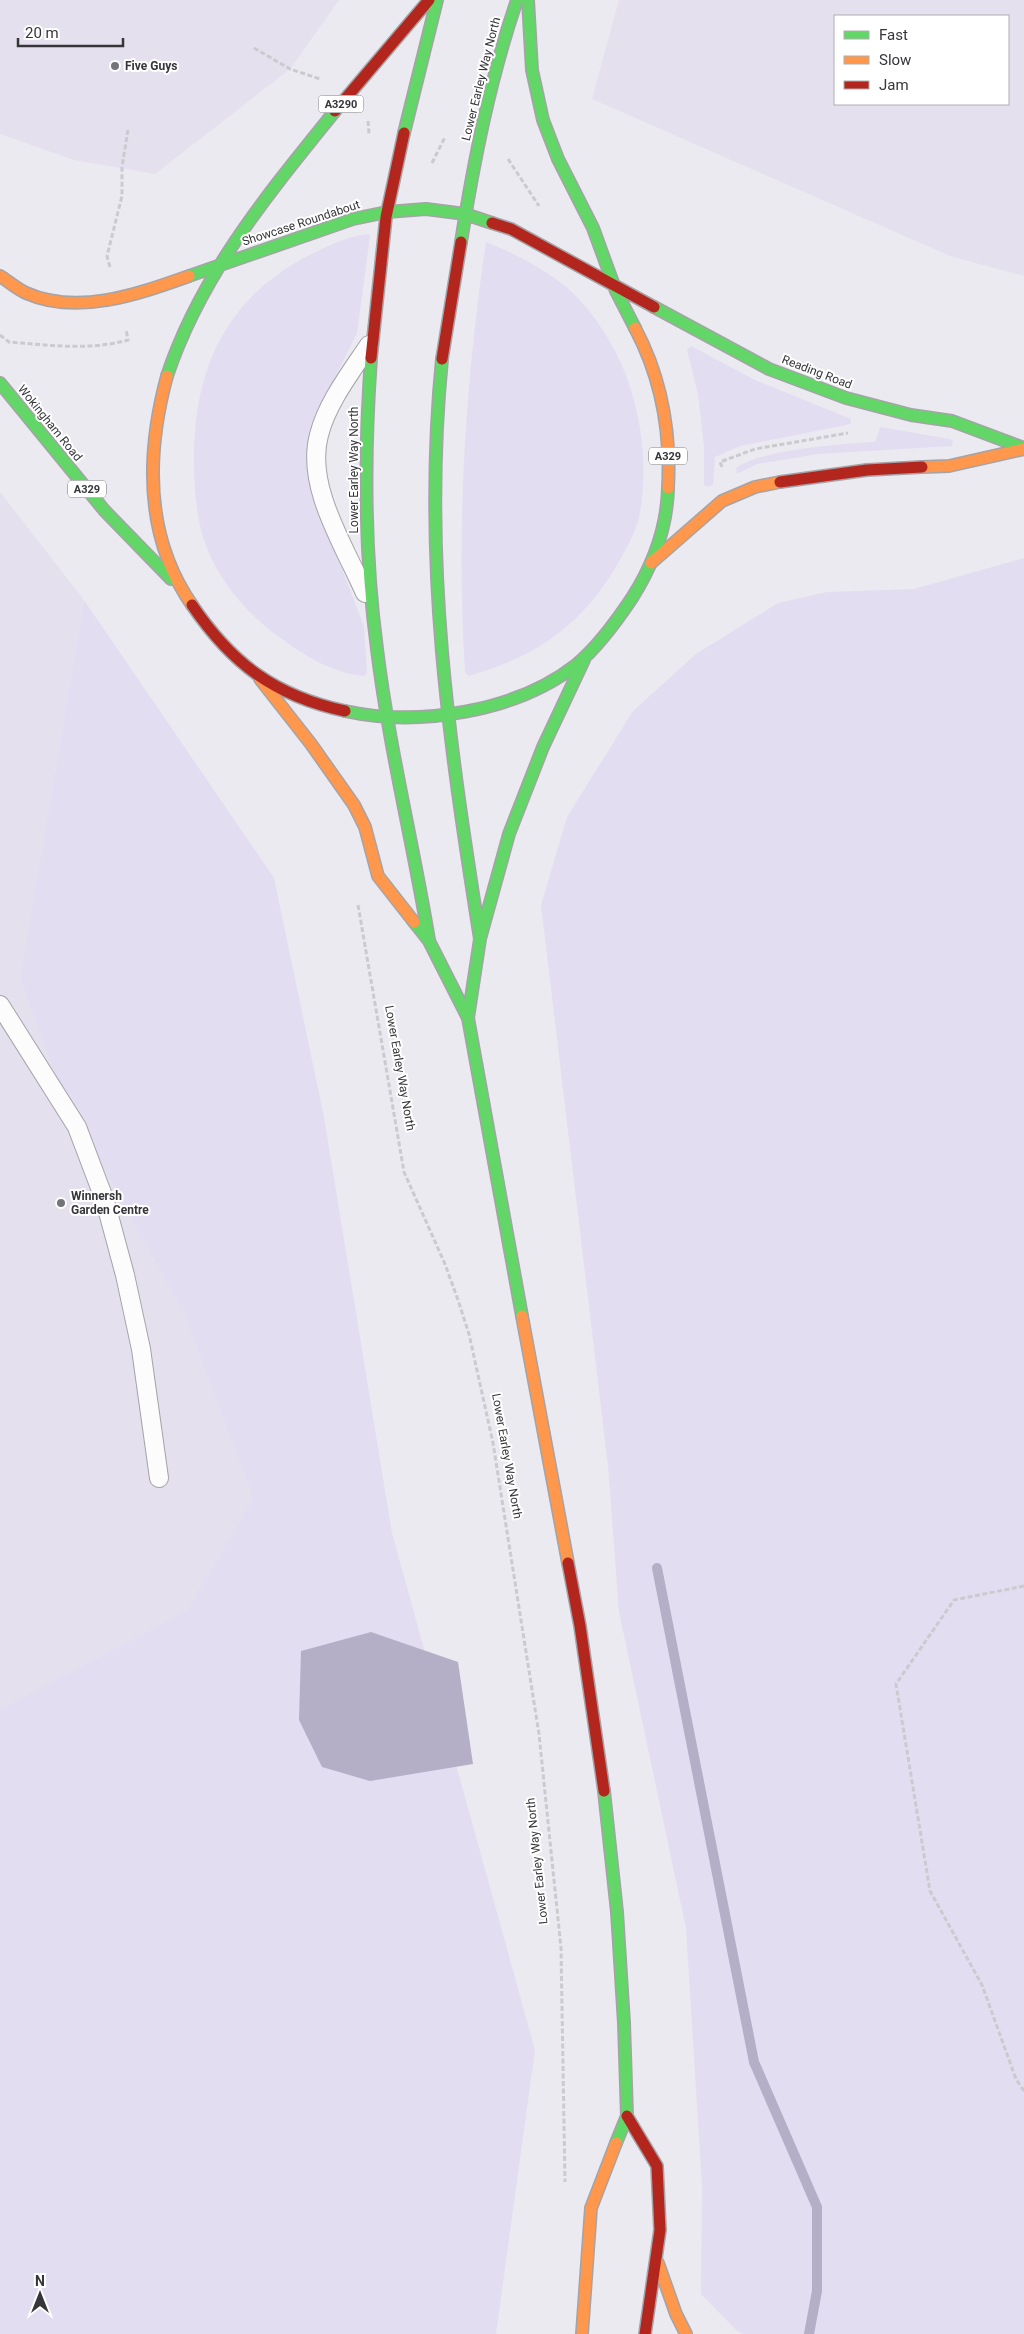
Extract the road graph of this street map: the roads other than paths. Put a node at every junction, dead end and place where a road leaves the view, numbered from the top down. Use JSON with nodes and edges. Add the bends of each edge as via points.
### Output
{"nodes":[{"id":1,"x":429,"y":0,"type":"edge"},
{"id":2,"x":437,"y":0,"type":"edge"},
{"id":3,"x":517,"y":0,"type":"edge"},
{"id":4,"x":528,"y":0,"type":"edge"},
{"id":5,"x":387,"y":212,"type":"junction"},
{"id":6,"x":465,"y":214,"type":"junction"},
{"id":7,"x":217,"y":266,"type":"junction"},
{"id":8,"x":0,"y":276,"type":"edge"},
{"id":9,"x":614,"y":286,"type":"junction"},
{"id":10,"x":372,"y":340,"type":"junction"},
{"id":11,"x":0,"y":384,"type":"edge"},
{"id":12,"x":1024,"y":449,"type":"edge"},
{"id":13,"x":651,"y":563,"type":"junction"},
{"id":14,"x":181,"y":589,"type":"junction"},
{"id":15,"x":372,"y":607,"type":"junction"},
{"id":16,"x":584,"y":660,"type":"junction"},
{"id":17,"x":260,"y":678,"type":"junction"},
{"id":18,"x":447,"y":716,"type":"junction"},
{"id":19,"x":388,"y":718,"type":"junction"},
{"id":20,"x":480,"y":939,"type":"junction"},
{"id":21,"x":429,"y":941,"type":"junction"},
{"id":22,"x":0,"y":1005,"type":"edge"},
{"id":23,"x":468,"y":1018,"type":"junction"},
{"id":24,"x":159,"y":1478,"type":"dead end"},
{"id":25,"x":627,"y":2116,"type":"junction"},
{"id":26,"x":657,"y":2260,"type":"junction"},
{"id":27,"x":582,"y":2334,"type":"edge"},
{"id":28,"x":645,"y":2334,"type":"edge"},
{"id":29,"x":686,"y":2334,"type":"edge"}],
"edges":[{"from":1,"to":7,"type":"main road","number":"A3290","via":[[289,166]]},
{"from":2,"to":5,"type":"main road","name":"Lower Earley Way North"},
{"from":3,"to":6,"type":"main road","name":"Lower Earley Way North","via":[[496,67]]},
{"from":4,"to":9,"type":"main road","via":[[532,75],[538,103],[550,142],[593,227]]},
{"from":5,"to":6,"type":"main road","name":"Showcase Roundabout","via":[[426,209]]},
{"from":5,"to":7,"type":"main road","name":"Showcase Roundabout","via":[[353,219]]},
{"from":5,"to":10,"type":"main road","name":"Lower Earley Way North"},
{"from":6,"to":9,"type":"main road","name":"Showcase Roundabout","via":[[511,228]]},
{"from":6,"to":18,"type":"main road","name":"Lower Earley Way North","via":[[444,340],[436,441],[434,541]]},
{"from":7,"to":8,"type":"main road","via":[[147,291],[93,302],[44,299]]},
{"from":7,"to":14,"type":"main road","number":"A329","via":[[184,328],[156,417],[152,459],[157,526]]},
{"from":9,"to":12,"type":"main road","name":"Reading Road","via":[[740,354],[800,382],[867,404],[952,421]]},
{"from":9,"to":13,"type":"main road","number":"A329","via":[[645,350],[665,425],[666,516]]},
{"from":10,"to":15,"type":"main road","name":"Lower Earley Way North","via":[[367,426],[367,521]]},
{"from":10,"to":15,"type":"lane","via":[[324,420],[318,435],[316,461],[319,489]]},
{"from":11,"to":14,"type":"main road","name":"Wokingham Road","number":"A329","via":[[104,510]]},
{"from":12,"to":13,"type":"main road","name":"Reading Road","via":[[949,466],[868,470],[797,478],[755,487],[722,501]]},
{"from":13,"to":16,"type":"main road","number":"A329","via":[[611,629]]},
{"from":14,"to":17,"type":"main road","number":"A329","via":[[219,642]]},
{"from":15,"to":19,"type":"main road","name":"Lower Earley Way North"},
{"from":16,"to":18,"type":"main road","number":"A329","via":[[530,693]]},
{"from":16,"to":20,"type":"main road","name":"Lower Earley Way North","via":[[518,807]]},
{"from":17,"to":19,"type":"main road","number":"A329","via":[[314,704]]},
{"from":17,"to":21,"type":"main road","name":"Lower Earley Way North","via":[[354,805],[365,827],[378,876]]},
{"from":18,"to":19,"type":"main road","number":"A329"},
{"from":18,"to":20,"type":"main road","name":"Lower Earley Way North"},
{"from":19,"to":21,"type":"main road","name":"Lower Earley Way North","via":[[419,872]]},
{"from":20,"to":23,"type":"main road","name":"Lower Earley Way North"},
{"from":21,"to":23,"type":"main road","name":"Lower Earley Way North"},
{"from":22,"to":24,"type":"lane","via":[[77,1127],[105,1202],[141,1349]]},
{"from":23,"to":25,"type":"main road","name":"Lower Earley Way North","via":[[580,1626],[604,1787],[617,1922]]},
{"from":25,"to":26,"type":"main road","name":"Lower Earley Way North","via":[[657,2166],[660,2230]]},
{"from":25,"to":27,"type":"main road","name":"Lower Earley Way North","via":[[591,2208]]},
{"from":26,"to":28,"type":"main road","name":"Lower Earley Way North"},
{"from":26,"to":29,"type":"main road"}]}
